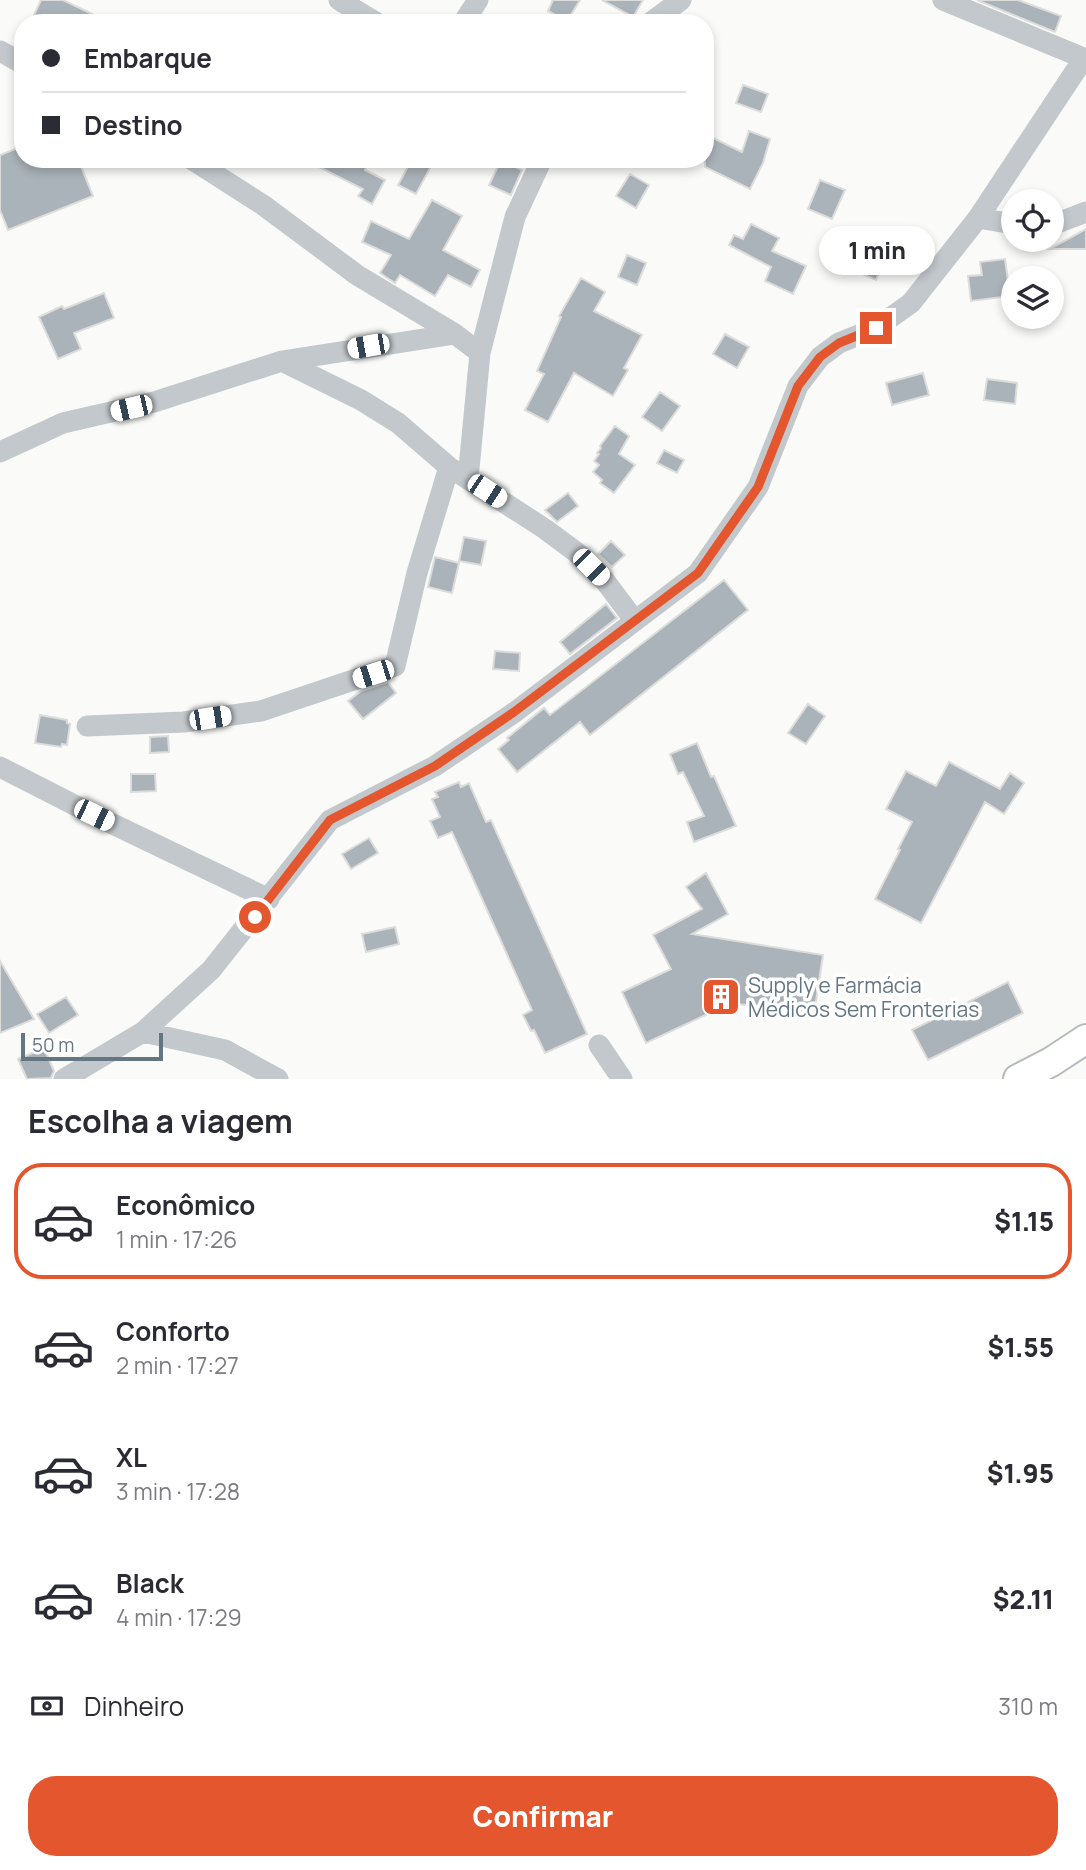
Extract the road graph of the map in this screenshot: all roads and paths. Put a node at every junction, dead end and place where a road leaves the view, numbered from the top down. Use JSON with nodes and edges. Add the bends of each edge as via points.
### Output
{"nodes":[{"id":1,"x":339,"y":0,"type":"edge"},
{"id":2,"x":681,"y":0,"type":"edge"},
{"id":3,"x":943,"y":0,"type":"edge"},
{"id":4,"x":991,"y":9,"type":"edge"},
{"id":5,"x":362,"y":14,"type":"edge"},
{"id":6,"x":662,"y":14,"type":"edge"},
{"id":7,"x":1085,"y":58,"type":"edge"},
{"id":8,"x":205,"y":168,"type":"edge"},
{"id":9,"x":538,"y":168,"type":"edge"},
{"id":10,"x":1086,"y":212,"type":"edge"},
{"id":11,"x":978,"y":218,"type":"junction"},
{"id":12,"x":1064,"y":220,"type":"edge"},
{"id":13,"x":1001,"y":222,"type":"edge"},
{"id":14,"x":456,"y":334,"type":"junction"},
{"id":15,"x":480,"y":353,"type":"junction"},
{"id":16,"x":282,"y":361,"type":"junction"},
{"id":17,"x":0,"y":452,"type":"edge"},
{"id":18,"x":449,"y":467,"type":"junction"},
{"id":19,"x":468,"y":479,"type":"junction"},
{"id":20,"x":635,"y":621,"type":"junction"},
{"id":21,"x":87,"y":726,"type":"dead end"},
{"id":22,"x":0,"y":767,"type":"edge"},
{"id":23,"x":269,"y":899,"type":"junction"},
{"id":24,"x":143,"y":1032,"type":"junction"},
{"id":25,"x":1086,"y":1039,"type":"edge"},
{"id":26,"x":599,"y":1045,"type":"dead end"},
{"id":27,"x":64,"y":1079,"type":"edge"},
{"id":28,"x":278,"y":1079,"type":"edge"},
{"id":29,"x":622,"y":1079,"type":"edge"},
{"id":30,"x":1018,"y":1079,"type":"edge"}],
"edges":[{"from":1,"to":5,"type":"street"},
{"from":2,"to":6,"type":"street"},
{"from":3,"to":4,"type":"street"},
{"from":4,"to":7,"type":"street"},
{"from":7,"to":11,"type":"street"},
{"from":8,"to":14,"type":"street","via":[[357,275]]},
{"from":9,"to":15,"type":"street","via":[[514,217]]},
{"from":10,"to":12,"type":"street"},
{"from":11,"to":13,"type":"street"},
{"from":11,"to":20,"type":"street","via":[[911,303],[876,328],[839,343],[820,357],[798,386],[758,487],[735,521],[698,573]]},
{"from":14,"to":15,"type":"street"},
{"from":14,"to":16,"type":"street"},
{"from":15,"to":19,"type":"street"},
{"from":16,"to":17,"type":"street","via":[[154,402],[63,423]]},
{"from":16,"to":18,"type":"street","via":[[398,423]]},
{"from":18,"to":19,"type":"street"},
{"from":18,"to":21,"type":"street","via":[[395,666],[261,711],[184,722]]},
{"from":19,"to":20,"type":"street","via":[[576,552]]},
{"from":20,"to":23,"type":"street","via":[[435,766],[330,820]]},
{"from":22,"to":23,"type":"street"},
{"from":23,"to":24,"type":"street","via":[[211,970]]},
{"from":24,"to":27,"type":"street"},
{"from":24,"to":28,"type":"street","via":[[225,1050]]},
{"from":25,"to":30,"type":"main road"},
{"from":26,"to":29,"type":"street"}]}
